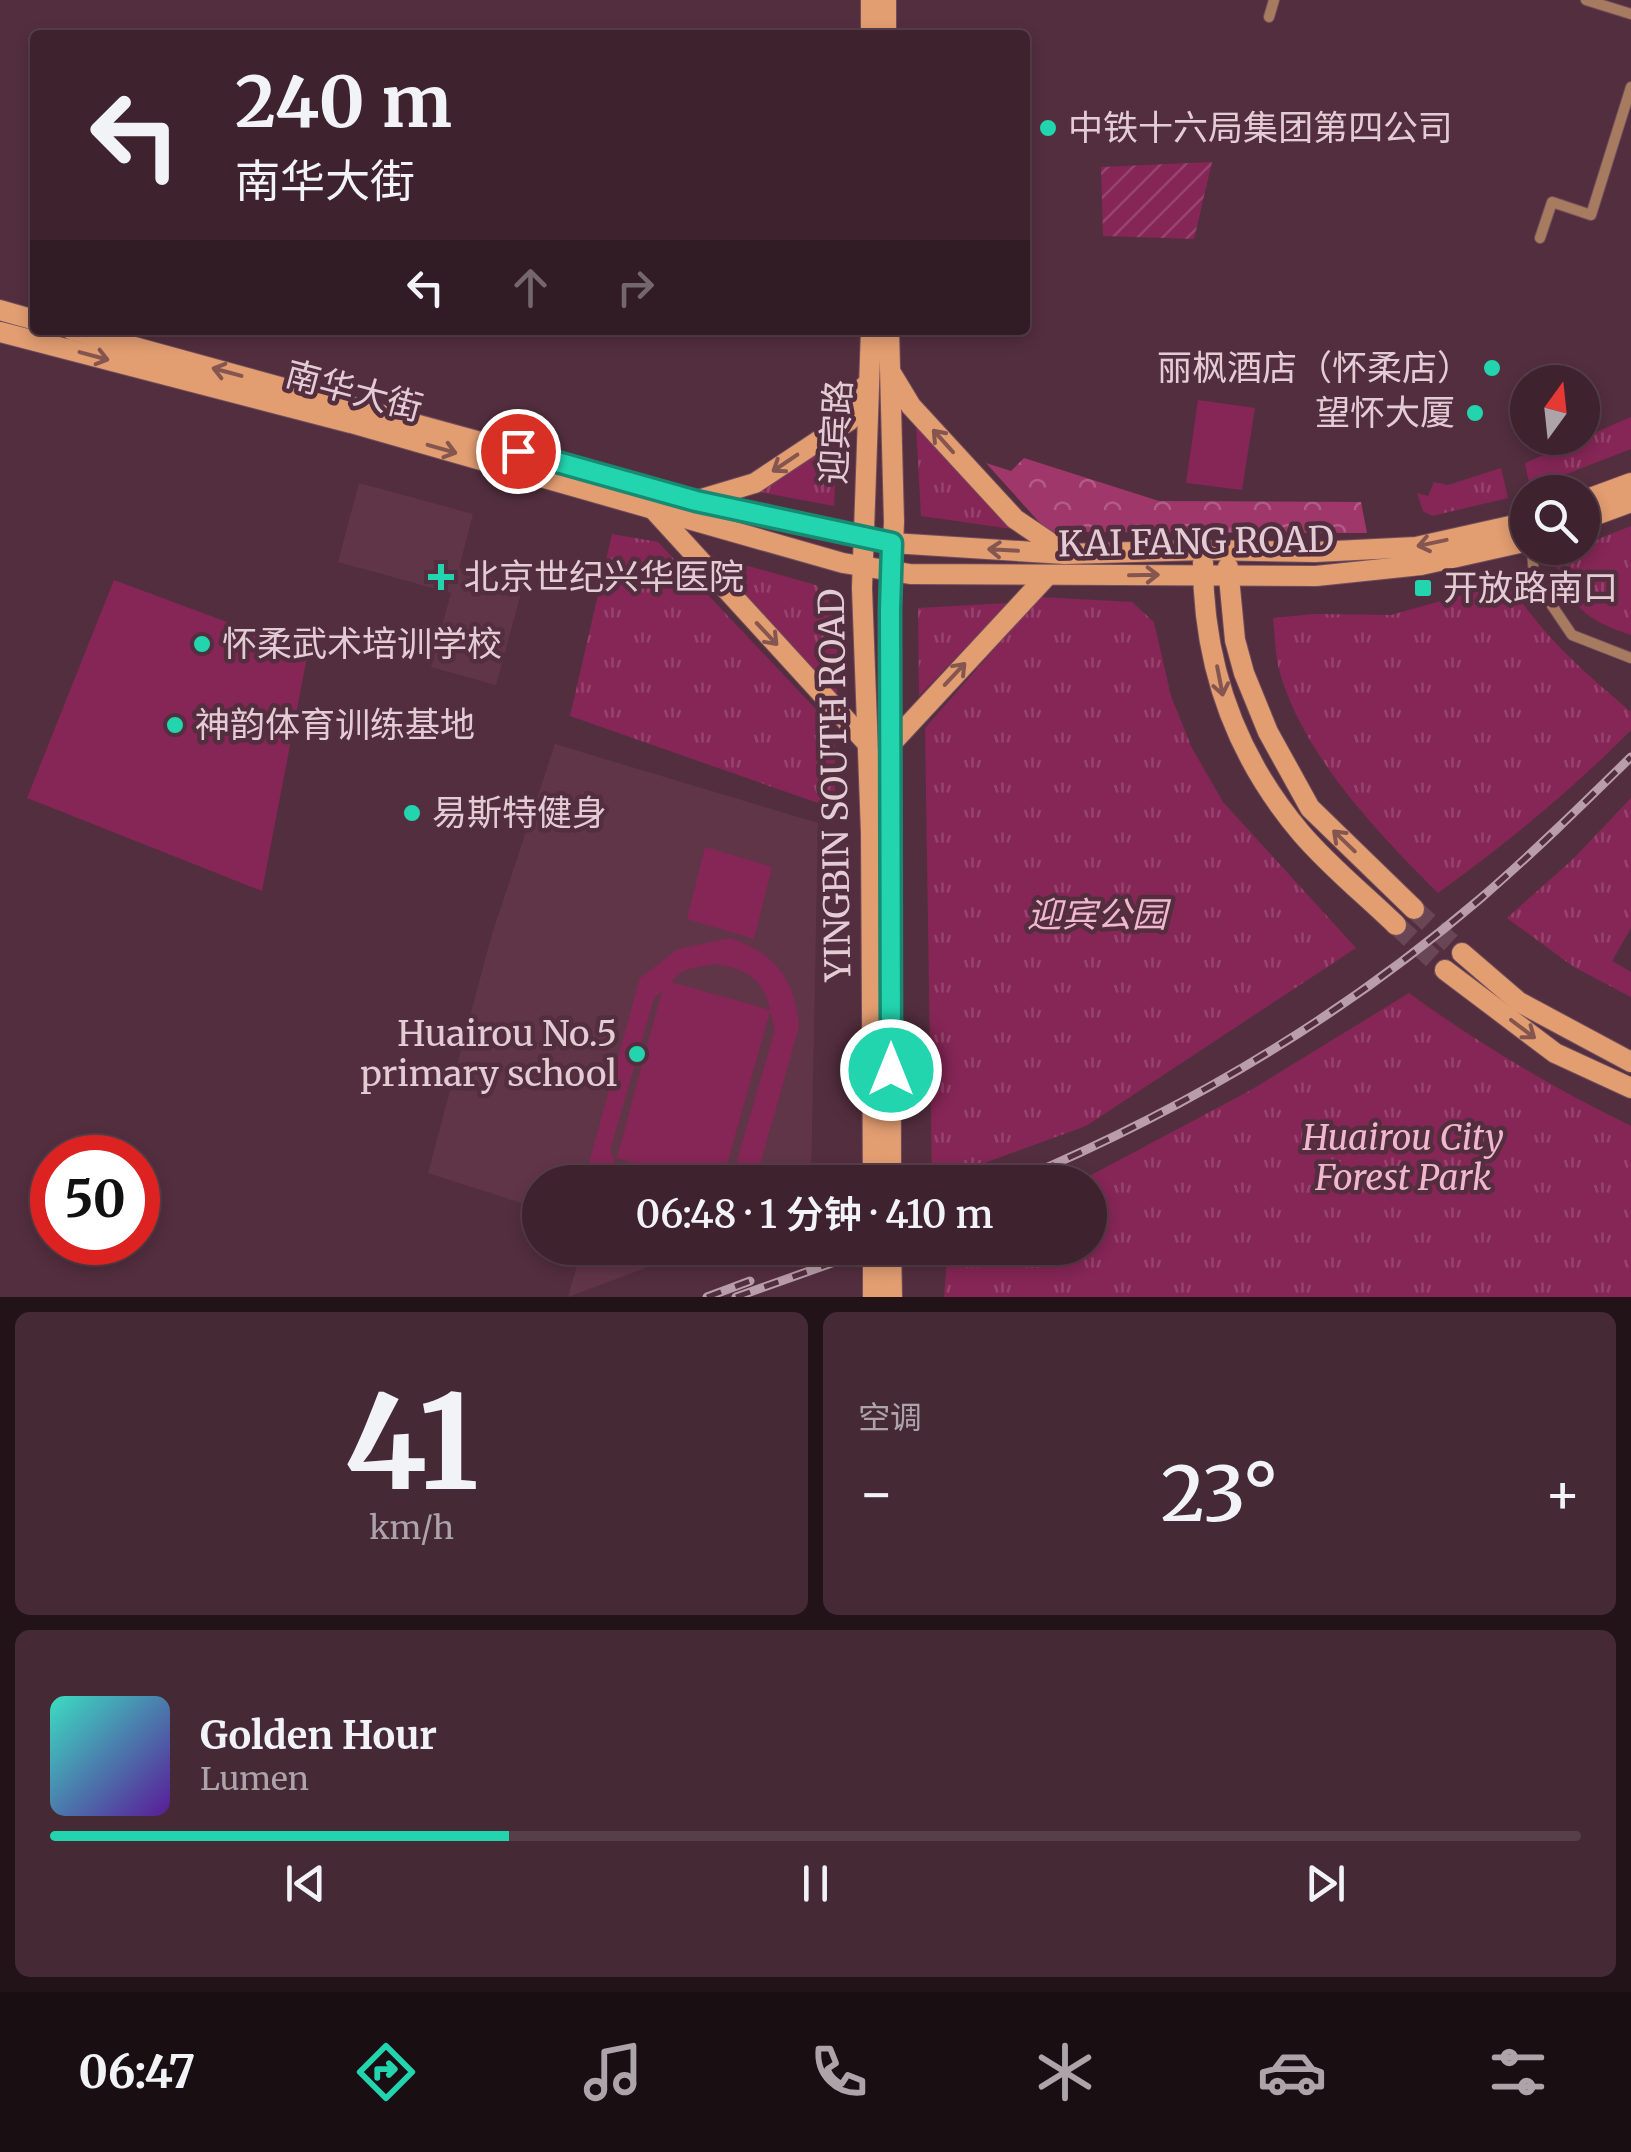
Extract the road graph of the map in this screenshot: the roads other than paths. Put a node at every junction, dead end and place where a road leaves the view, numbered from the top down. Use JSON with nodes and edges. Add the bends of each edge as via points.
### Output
{"nodes":[{"id":1,"x":871,"y":0,"type":"edge"},
{"id":2,"x":886,"y":0,"type":"edge"},
{"id":3,"x":1274,"y":0,"type":"edge"},
{"id":4,"x":1586,"y":0,"type":"edge"},
{"id":5,"x":1600,"y":2,"type":"edge"},
{"id":6,"x":1631,"y":14,"type":"edge"},
{"id":7,"x":1270,"y":17,"type":"dead end"},
{"id":8,"x":871,"y":30,"type":"edge"},
{"id":9,"x":886,"y":30,"type":"edge"},
{"id":10,"x":1631,"y":87,"type":"edge"},
{"id":11,"x":1540,"y":238,"type":"dead end"},
{"id":12,"x":0,"y":310,"type":"edge"},
{"id":13,"x":30,"y":319,"type":"edge"},
{"id":14,"x":0,"y":332,"type":"edge"},
{"id":15,"x":90,"y":335,"type":"edge"},
{"id":16,"x":872,"y":335,"type":"edge"},
{"id":17,"x":888,"y":335,"type":"edge"},
{"id":18,"x":880,"y":370,"type":"junction"},
{"id":19,"x":1631,"y":483,"type":"edge"},
{"id":20,"x":1600,"y":495,"type":"edge"},
{"id":21,"x":696,"y":501,"type":"junction"},
{"id":22,"x":1631,"y":502,"type":"edge"},
{"id":23,"x":654,"y":510,"type":"junction"},
{"id":24,"x":1600,"y":513,"type":"edge"},
{"id":25,"x":1510,"y":526,"type":"edge"},
{"id":26,"x":864,"y":538,"type":"junction"},
{"id":27,"x":892,"y":543,"type":"junction"},
{"id":28,"x":1510,"y":545,"type":"edge"},
{"id":29,"x":1203,"y":550,"type":"junction"},
{"id":30,"x":1227,"y":550,"type":"junction"},
{"id":31,"x":1066,"y":554,"type":"junction"},
{"id":32,"x":1533,"y":565,"type":"edge"},
{"id":33,"x":862,"y":567,"type":"junction"},
{"id":34,"x":891,"y":572,"type":"junction"},
{"id":35,"x":1203,"y":574,"type":"junction"},
{"id":36,"x":1046,"y":577,"type":"junction"},
{"id":37,"x":1228,"y":578,"type":"junction"},
{"id":38,"x":1631,"y":658,"type":"edge"},
{"id":39,"x":867,"y":744,"type":"junction"},
{"id":40,"x":889,"y":746,"type":"junction"},
{"id":41,"x":1414,"y":909,"type":"tunnel mouth"},
{"id":42,"x":1396,"y":924,"type":"tunnel mouth"},
{"id":43,"x":1462,"y":953,"type":"tunnel mouth"},
{"id":44,"x":1445,"y":970,"type":"tunnel mouth"},
{"id":45,"x":1631,"y":1062,"type":"edge"},
{"id":46,"x":1631,"y":1088,"type":"edge"},
{"id":47,"x":873,"y":1165,"type":"edge"},
{"id":48,"x":891,"y":1165,"type":"edge"},
{"id":49,"x":873,"y":1265,"type":"edge"},
{"id":50,"x":892,"y":1265,"type":"edge"},
{"id":51,"x":874,"y":1297,"type":"edge"},
{"id":52,"x":892,"y":1297,"type":"edge"}],
"edges":[{"from":1,"to":8,"type":"main road"},
{"from":2,"to":9,"type":"main road"},
{"from":3,"to":7,"type":"street"},
{"from":4,"to":5,"type":"street"},
{"from":5,"to":6,"type":"street"},
{"from":10,"to":11,"type":"street","via":[[1591,215],[1552,202]]},
{"from":12,"to":13,"type":"main road"},
{"from":14,"to":23,"type":"main road","name":"南华大街","one_way":true,"via":[[351,422]]},
{"from":21,"to":15,"type":"main road","name":"南华大街","one_way":true},
{"from":16,"to":18,"type":"main road","name":"迎宾路"},
{"from":17,"to":18,"type":"main road"},
{"from":18,"to":21,"type":"main road","one_way":true,"via":[[850,420],[755,483]]},
{"from":18,"to":26,"type":"main road","name":"迎宾路"},
{"from":18,"to":27,"type":"main road","name":"YINGBIN SOUTH ROAD"},
{"from":31,"to":18,"type":"main road","one_way":true,"via":[[1015,519]]},
{"from":19,"to":20,"type":"main road"},
{"from":21,"to":26,"type":"main road","name":"南华大街"},
{"from":22,"to":24,"type":"main road"},
{"from":23,"to":33,"type":"main road","name":"南华大街"},
{"from":23,"to":39,"type":"main road","one_way":true},
{"from":25,"to":30,"type":"main road","name":"KAI FANG ROAD","one_way":true,"via":[[1412,547]]},
{"from":26,"to":27,"type":"main road","name":"KAI FANG ROAD"},
{"from":26,"to":33,"type":"main road","name":"迎宾路"},
{"from":31,"to":27,"type":"main road","name":"KAI FANG ROAD","one_way":true},
{"from":27,"to":34,"type":"main road","name":"YINGBIN SOUTH ROAD"},
{"from":28,"to":37,"type":"main road","name":"KAI FANG ROAD","via":[[1421,564]]},
{"from":29,"to":30,"type":"main road","name":"KAI FANG ROAD"},
{"from":29,"to":31,"type":"main road","name":"KAI FANG ROAD"},
{"from":29,"to":35,"type":"main road"},
{"from":30,"to":37,"type":"main road"},
{"from":32,"to":38,"type":"street","via":[[1534,579],[1572,636]]},
{"from":33,"to":34,"type":"main road","name":"KAI FANG ROAD"},
{"from":33,"to":39,"type":"main road","name":"YINGBIN SOUTH ROAD"},
{"from":34,"to":36,"type":"main road","name":"KAI FANG ROAD"},
{"from":34,"to":40,"type":"main road","name":"YINGBIN SOUTH ROAD"},
{"from":36,"to":35,"type":"main road","name":"KAI FANG ROAD","one_way":true},
{"from":35,"to":37,"type":"main road","name":"KAI FANG ROAD"},
{"from":35,"to":42,"type":"main road","one_way":true,"via":[[1224,704],[1256,773],[1303,835]]},
{"from":40,"to":36,"type":"main road","one_way":true},
{"from":41,"to":37,"type":"main road","one_way":true,"via":[[1310,808],[1244,673]]},
{"from":39,"to":47,"type":"main road","name":"YINGBIN SOUTH ROAD"},
{"from":40,"to":48,"type":"main road","name":"YINGBIN SOUTH ROAD"},
{"from":43,"to":45,"type":"main road","via":[[1519,1002]]},
{"from":44,"to":46,"type":"main road","one_way":true,"via":[[1554,1053]]},
{"from":49,"to":51,"type":"main road"},
{"from":50,"to":52,"type":"main road"}]}
